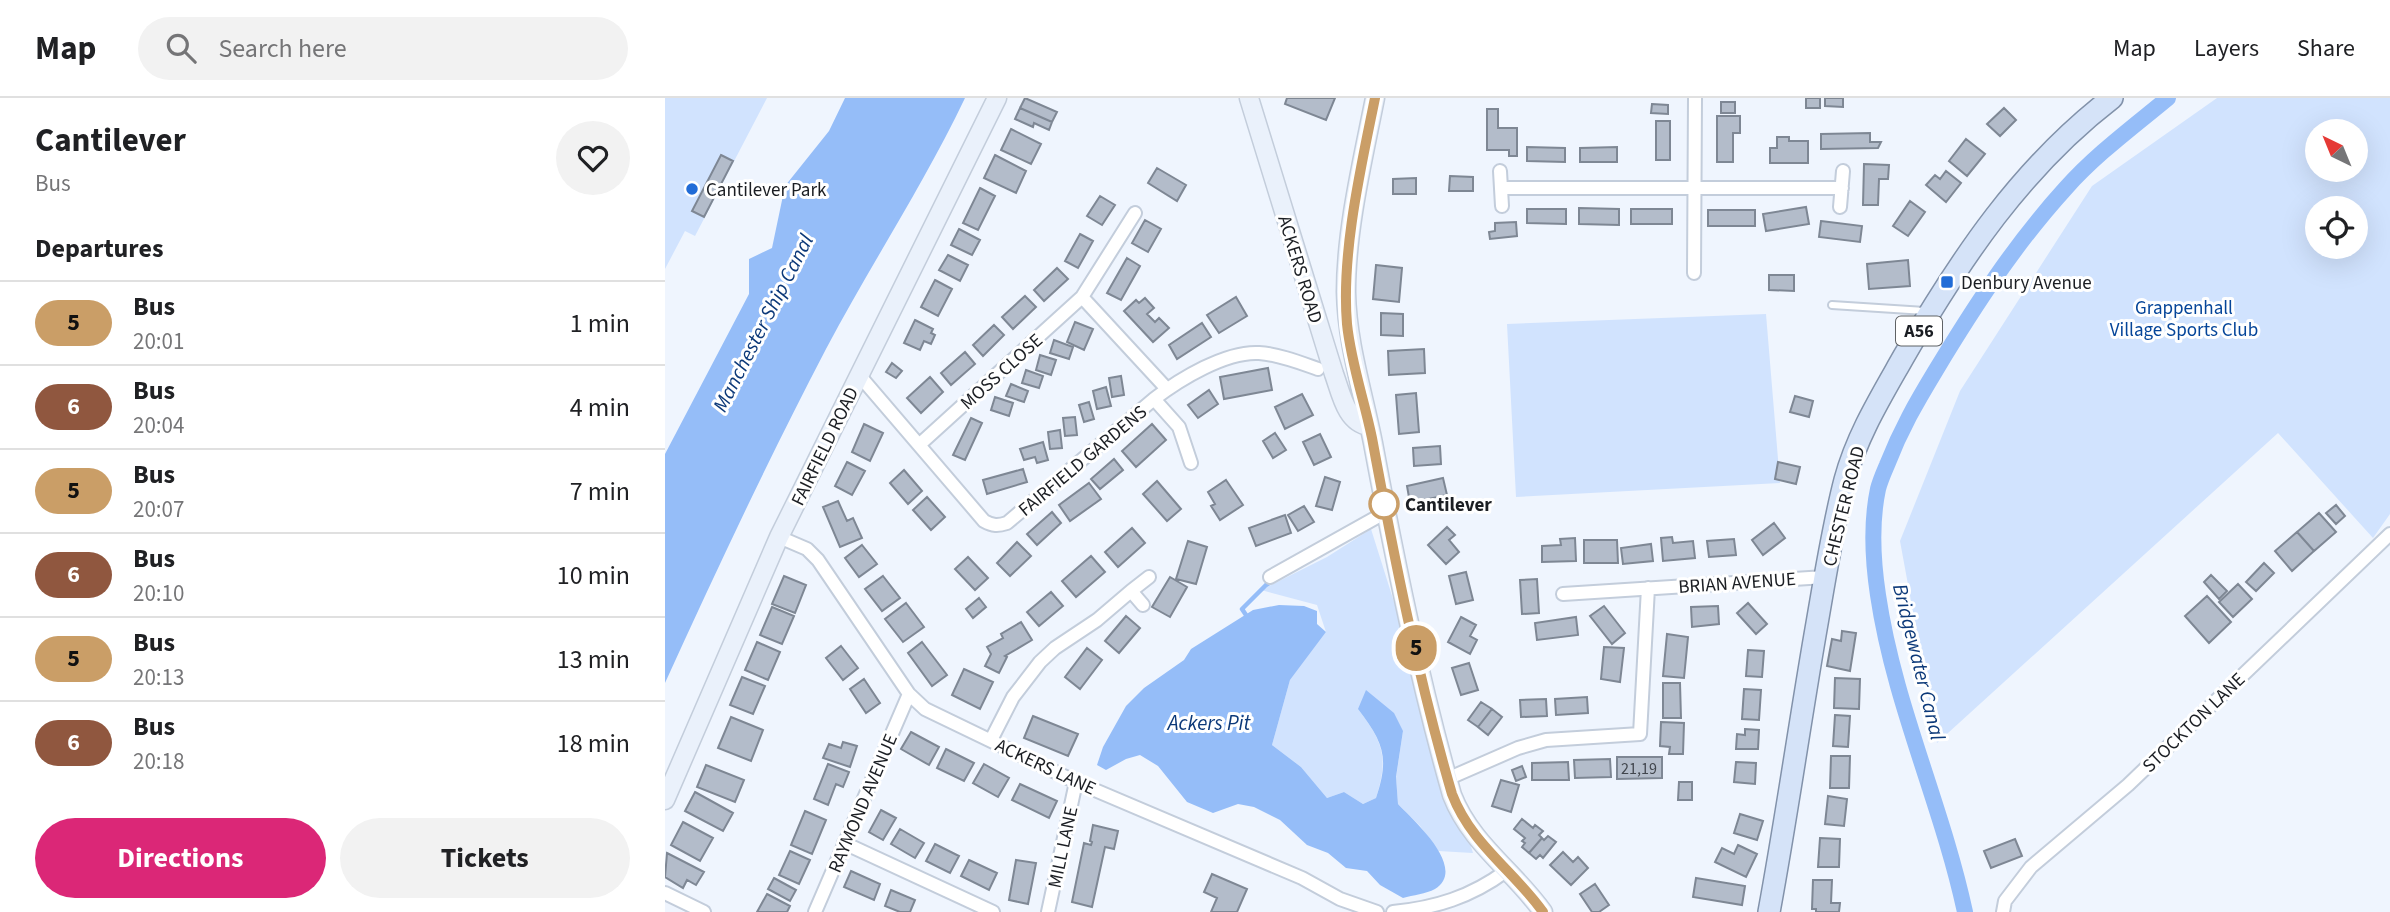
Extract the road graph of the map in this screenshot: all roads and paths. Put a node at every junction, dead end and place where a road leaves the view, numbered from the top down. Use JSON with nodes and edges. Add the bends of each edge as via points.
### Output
{"nodes":[{"id":1,"x":997,"y":98,"type":"edge"},
{"id":2,"x":1249,"y":98,"type":"edge"},
{"id":3,"x":1375,"y":98,"type":"edge"},
{"id":4,"x":1695,"y":98,"type":"edge"},
{"id":5,"x":2112,"y":98,"type":"edge"},
{"id":6,"x":1500,"y":171,"type":"dead end"},
{"id":7,"x":1843,"y":171,"type":"dead end"},
{"id":8,"x":1501,"y":188,"type":"junction"},
{"id":9,"x":1695,"y":188,"type":"junction"},
{"id":10,"x":1842,"y":188,"type":"junction"},
{"id":11,"x":1502,"y":206,"type":"dead end"},
{"id":12,"x":1840,"y":207,"type":"dead end"},
{"id":13,"x":1135,"y":214,"type":"dead end"},
{"id":14,"x":1694,"y":273,"type":"dead end"},
{"id":15,"x":1082,"y":297,"type":"junction"},
{"id":16,"x":1832,"y":305,"type":"dead end"},
{"id":17,"x":1930,"y":311,"type":"junction"},
{"id":18,"x":1318,"y":369,"type":"dead end"},
{"id":19,"x":859,"y":375,"type":"junction"},
{"id":20,"x":1167,"y":389,"type":"junction"},
{"id":21,"x":1154,"y":399,"type":"junction"},
{"id":22,"x":1369,"y":426,"type":"junction"},
{"id":23,"x":919,"y":445,"type":"junction"},
{"id":24,"x":1191,"y":463,"type":"dead end"},
{"id":25,"x":1386,"y":512,"type":"junction"},
{"id":26,"x":2390,"y":534,"type":"edge"},
{"id":27,"x":779,"y":537,"type":"junction"},
{"id":28,"x":1270,"y":576,"type":"dead end"},
{"id":29,"x":1149,"y":577,"type":"dead end"},
{"id":30,"x":1825,"y":577,"type":"junction"},
{"id":31,"x":1648,"y":588,"type":"junction"},
{"id":32,"x":1131,"y":591,"type":"junction"},
{"id":33,"x":1563,"y":594,"type":"dead end"},
{"id":34,"x":1143,"y":605,"type":"dead end"},
{"id":35,"x":909,"y":694,"type":"junction"},
{"id":36,"x":991,"y":740,"type":"junction"},
{"id":37,"x":1447,"y":779,"type":"junction"},
{"id":38,"x":1076,"y":782,"type":"junction"},
{"id":39,"x":665,"y":800,"type":"edge"},
{"id":40,"x":844,"y":843,"type":"junction"},
{"id":41,"x":1506,"y":871,"type":"junction"},
{"id":42,"x":665,"y":893,"type":"edge"},
{"id":43,"x":704,"y":912,"type":"edge"},
{"id":44,"x":815,"y":912,"type":"edge"},
{"id":45,"x":993,"y":912,"type":"edge"},
{"id":46,"x":1048,"y":912,"type":"edge"},
{"id":47,"x":1377,"y":912,"type":"edge"},
{"id":48,"x":1393,"y":912,"type":"edge"},
{"id":49,"x":1543,"y":912,"type":"edge"},
{"id":50,"x":1769,"y":912,"type":"edge"},
{"id":51,"x":2003,"y":912,"type":"edge"}],
"edges":[{"from":1,"to":19,"type":"street","name":"FAIRFIELD ROAD"},
{"from":2,"to":22,"type":"street","name":"ACKERS ROAD","via":[[1334,374],[1352,418]]},
{"from":3,"to":22,"type":"street","name":"ACKERS ROAD","via":[[1346,289],[1353,363]]},
{"from":4,"to":9,"type":"street"},
{"from":5,"to":17,"type":"main road","name":"CHESTER ROAD","number":"A56","via":[[2011,194]]},
{"from":6,"to":8,"type":"street"},
{"from":7,"to":10,"type":"street"},
{"from":8,"to":9,"type":"street"},
{"from":8,"to":11,"type":"street"},
{"from":9,"to":10,"type":"street"},
{"from":9,"to":14,"type":"street"},
{"from":10,"to":12,"type":"street"},
{"from":13,"to":15,"type":"street","name":"MOSS CLOSE"},
{"from":15,"to":20,"type":"street"},
{"from":15,"to":23,"type":"street","name":"MOSS CLOSE"},
{"from":16,"to":17,"type":"lane"},
{"from":17,"to":30,"type":"main road","name":"CHESTER ROAD","number":"A56","via":[[1859,439],[1845,479]]},
{"from":18,"to":20,"type":"street","name":"FAIRFIELD GARDENS","via":[[1259,353],[1221,360]]},
{"from":19,"to":23,"type":"street","name":"FAIRFIELD GARDENS"},
{"from":19,"to":27,"type":"street","name":"FAIRFIELD ROAD"},
{"from":20,"to":21,"type":"street","name":"FAIRFIELD GARDENS"},
{"from":21,"to":23,"type":"street","name":"FAIRFIELD GARDENS","via":[[1000,526],[984,521]]},
{"from":21,"to":24,"type":"street","via":[[1178,427]]},
{"from":22,"to":25,"type":"street","name":"ACKERS ROAD"},
{"from":25,"to":28,"type":"street"},
{"from":25,"to":37,"type":"street","name":"ACKERS ROAD"},
{"from":26,"to":51,"type":"street","name":"STOCKTON LANE","via":[[2128,785],[2031,867],[2005,901]]},
{"from":27,"to":35,"type":"street","name":"ACKERS LANE","via":[[818,559]]},
{"from":27,"to":39,"type":"street","name":"FAIRFIELD ROAD"},
{"from":29,"to":32,"type":"street"},
{"from":30,"to":31,"type":"street","name":"BRIAN AVENUE"},
{"from":30,"to":50,"type":"main road","name":"CHESTER ROAD","number":"A56"},
{"from":31,"to":33,"type":"street","name":"BRIAN AVENUE"},
{"from":31,"to":37,"type":"street","via":[[1640,734],[1546,740]]},
{"from":32,"to":34,"type":"street"},
{"from":32,"to":36,"type":"street","via":[[1040,662],[1013,697]]},
{"from":35,"to":36,"type":"street","name":"ACKERS LANE","via":[[925,709]]},
{"from":35,"to":40,"type":"street","name":"RAYMOND AVENUE"},
{"from":36,"to":38,"type":"street","name":"ACKERS LANE"},
{"from":37,"to":41,"type":"street","name":"ACKERS ROAD","via":[[1470,829]]},
{"from":38,"to":46,"type":"street","name":"MILL LANE"},
{"from":38,"to":47,"type":"street","name":"ACKERS LANE"},
{"from":40,"to":44,"type":"street","name":"RAYMOND AVENUE"},
{"from":40,"to":45,"type":"street"},
{"from":41,"to":48,"type":"street","via":[[1476,890],[1428,908]]},
{"from":41,"to":49,"type":"street","name":"ACKERS ROAD"},
{"from":42,"to":43,"type":"street"}]}
